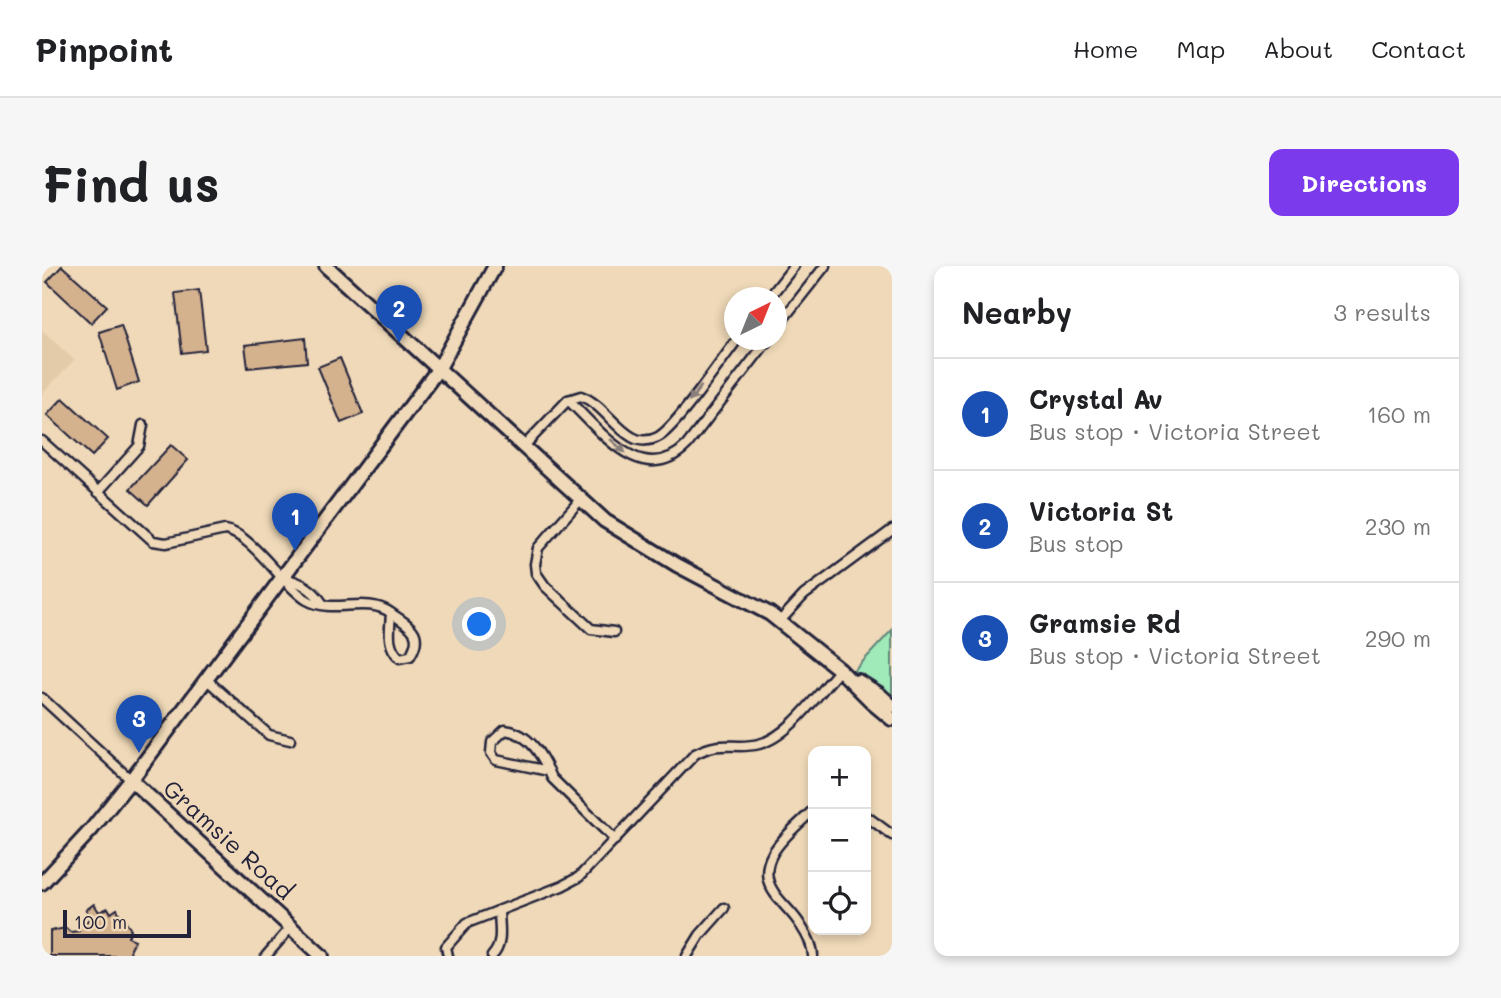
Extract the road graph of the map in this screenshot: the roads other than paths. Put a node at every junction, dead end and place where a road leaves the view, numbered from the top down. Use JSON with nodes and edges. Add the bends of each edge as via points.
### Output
{"nodes":[{"id":1,"x":326,"y":266,"type":"edge"},
{"id":2,"x":495,"y":266,"type":"edge"},
{"id":3,"x":794,"y":266,"type":"edge"},
{"id":4,"x":825,"y":266,"type":"edge"},
{"id":5,"x":778,"y":287,"type":"edge"},
{"id":6,"x":787,"y":314,"type":"edge"},
{"id":7,"x":729,"y":350,"type":"edge"},
{"id":8,"x":760,"y":350,"type":"edge"},
{"id":9,"x":439,"y":368,"type":"junction"},
{"id":10,"x":568,"y":400,"type":"junction"},
{"id":11,"x":143,"y":425,"type":"dead end"},
{"id":12,"x":42,"y":441,"type":"edge"},
{"id":13,"x":524,"y":446,"type":"junction"},
{"id":14,"x":98,"y":492,"type":"junction"},
{"id":15,"x":581,"y":499,"type":"junction"},
{"id":16,"x":892,"y":530,"type":"edge"},
{"id":17,"x":283,"y":578,"type":"junction"},
{"id":18,"x":391,"y":613,"type":"junction"},
{"id":19,"x":780,"y":621,"type":"junction"},
{"id":20,"x":614,"y":632,"type":"dead end"},
{"id":21,"x":840,"y":670,"type":"junction"},
{"id":22,"x":206,"y":679,"type":"junction"},
{"id":23,"x":42,"y":698,"type":"edge"},
{"id":24,"x":892,"y":706,"type":"edge"},
{"id":25,"x":892,"y":719,"type":"edge"},
{"id":26,"x":290,"y":740,"type":"dead end"},
{"id":27,"x":549,"y":771,"type":"junction"},
{"id":28,"x":131,"y":780,"type":"junction"},
{"id":29,"x":808,"y":815,"type":"edge"},
{"id":30,"x":871,"y":820,"type":"edge"},
{"id":31,"x":892,"y":835,"type":"edge"},
{"id":32,"x":615,"y":839,"type":"junction"},
{"id":33,"x":43,"y":879,"type":"edge"},
{"id":34,"x":724,"y":908,"type":"dead end"},
{"id":35,"x":499,"y":910,"type":"junction"},
{"id":36,"x":291,"y":927,"type":"junction"},
{"id":37,"x":266,"y":956,"type":"edge"},
{"id":38,"x":322,"y":956,"type":"edge"},
{"id":39,"x":448,"y":956,"type":"edge"},
{"id":40,"x":492,"y":956,"type":"edge"},
{"id":41,"x":687,"y":956,"type":"edge"},
{"id":42,"x":813,"y":956,"type":"edge"}],
"edges":[{"from":1,"to":9,"type":"street"},
{"from":2,"to":9,"type":"street"},
{"from":3,"to":5,"type":"street"},
{"from":4,"to":6,"type":"street"},
{"from":7,"to":10,"type":"street","one_way":true,"via":[[655,439],[632,437],[587,398]]},
{"from":10,"to":8,"type":"street","one_way":true,"via":[[628,454],[645,461],[664,461],[687,445]]},
{"from":9,"to":13,"type":"street"},
{"from":9,"to":17,"type":"street"},
{"from":10,"to":13,"type":"street"},
{"from":11,"to":14,"type":"street","via":[[139,446]]},
{"from":12,"to":14,"type":"street"},
{"from":13,"to":15,"type":"street"},
{"from":14,"to":17,"type":"street","via":[[153,541],[166,543],[227,530]]},
{"from":15,"to":19,"type":"street","via":[[617,530]]},
{"from":15,"to":20,"type":"street","via":[[538,548],[536,573],[591,629]]},
{"from":16,"to":19,"type":"street","via":[[804,595]]},
{"from":17,"to":18,"type":"street","via":[[310,602],[371,604]]},
{"from":17,"to":22,"type":"street"},
{"from":18,"to":18,"type":"street","via":[[392,651],[400,658],[410,656],[416,634]]},
{"from":19,"to":21,"type":"street"},
{"from":21,"to":24,"type":"street"},
{"from":21,"to":25,"type":"street"},
{"from":21,"to":32,"type":"street","via":[[779,735],[758,744],[715,745],[695,754]]},
{"from":22,"to":26,"type":"street","via":[[269,735]]},
{"from":22,"to":28,"type":"street"},
{"from":23,"to":28,"type":"street","name":"Gramsie Road"},
{"from":27,"to":27,"type":"street","via":[[542,755],[516,731],[505,730],[492,742],[496,760]]},
{"from":27,"to":32,"type":"street"},
{"from":28,"to":33,"type":"street"},
{"from":28,"to":36,"type":"street","name":"Gramsie Road"},
{"from":29,"to":42,"type":"street","via":[[769,858],[767,876],[773,892],[806,934]]},
{"from":30,"to":31,"type":"street"},
{"from":32,"to":35,"type":"street","via":[[569,883]]},
{"from":34,"to":41,"type":"street"},
{"from":35,"to":39,"type":"street","via":[[467,923],[446,947]]},
{"from":35,"to":40,"type":"street","via":[[500,940]]},
{"from":36,"to":37,"type":"street"},
{"from":36,"to":38,"type":"street","name":"Gramsie Road"}]}
